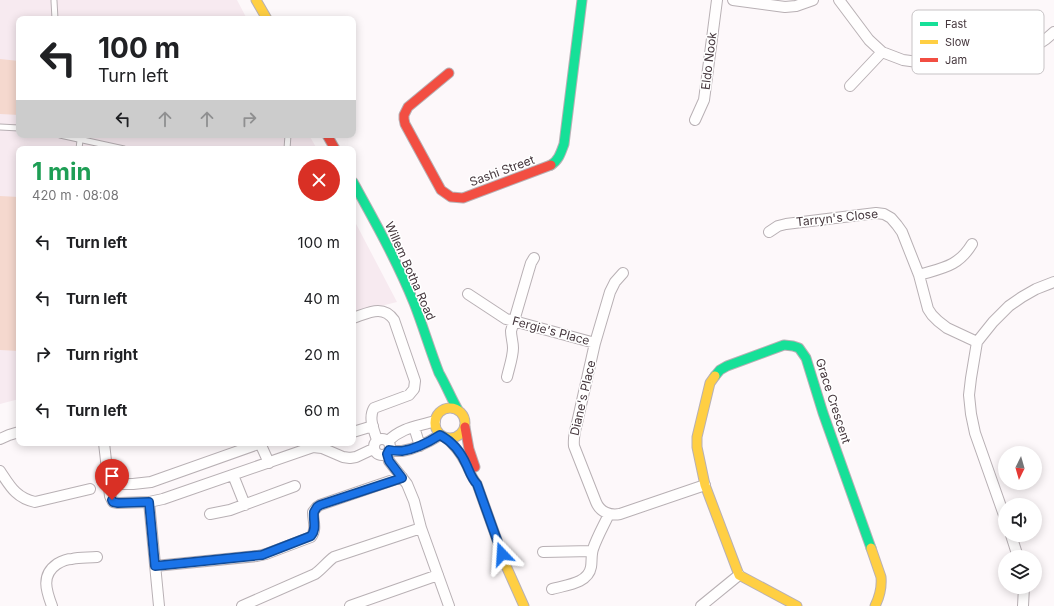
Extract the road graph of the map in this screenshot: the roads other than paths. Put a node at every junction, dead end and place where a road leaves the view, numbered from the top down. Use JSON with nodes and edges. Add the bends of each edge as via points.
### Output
{"nodes":[{"id":1,"x":256,"y":0,"type":"edge"},
{"id":2,"x":582,"y":0,"type":"edge"},
{"id":3,"x":717,"y":0,"type":"edge"},
{"id":4,"x":733,"y":0,"type":"edge"},
{"id":5,"x":813,"y":0,"type":"edge"},
{"id":6,"x":839,"y":0,"type":"edge"},
{"id":7,"x":54,"y":1,"type":"dead end"},
{"id":8,"x":55,"y":16,"type":"edge"},
{"id":9,"x":265,"y":16,"type":"edge"},
{"id":10,"x":1054,"y":32,"type":"edge"},
{"id":11,"x":1044,"y":40,"type":"edge"},
{"id":12,"x":882,"y":52,"type":"junction"},
{"id":13,"x":912,"y":61,"type":"edge"},
{"id":14,"x":449,"y":73,"type":"dead end"},
{"id":15,"x":850,"y":86,"type":"dead end"},
{"id":16,"x":696,"y":120,"type":"dead end"},
{"id":17,"x":0,"y":126,"type":"edge"},
{"id":18,"x":16,"y":128,"type":"edge"},
{"id":19,"x":72,"y":138,"type":"edge"},
{"id":20,"x":80,"y":140,"type":"junction"},
{"id":21,"x":79,"y":146,"type":"edge"},
{"id":22,"x":109,"y":146,"type":"edge"},
{"id":23,"x":356,"y":188,"type":"edge"},
{"id":24,"x":769,"y":232,"type":"dead end"},
{"id":25,"x":972,"y":244,"type":"dead end"},
{"id":26,"x":534,"y":258,"type":"dead end"},
{"id":27,"x":623,"y":273,"type":"dead end"},
{"id":28,"x":919,"y":275,"type":"junction"},
{"id":29,"x":1054,"y":282,"type":"edge"},
{"id":30,"x":468,"y":294,"type":"dead end"},
{"id":31,"x":356,"y":317,"type":"edge"},
{"id":32,"x":510,"y":320,"type":"junction"},
{"id":33,"x":977,"y":342,"type":"junction"},
{"id":34,"x":595,"y":343,"type":"junction"},
{"id":35,"x":438,"y":373,"type":"junction"},
{"id":36,"x":507,"y":377,"type":"dead end"},
{"id":37,"x":458,"y":410,"type":"junction"},
{"id":38,"x":437,"y":416,"type":"junction"},
{"id":39,"x":373,"y":426,"type":"junction"},
{"id":40,"x":414,"y":427,"type":"junction"},
{"id":41,"x":465,"y":427,"type":"junction"},
{"id":42,"x":356,"y":431,"type":"edge"},
{"id":43,"x":16,"y":433,"type":"edge"},
{"id":44,"x":443,"y":436,"type":"junction"},
{"id":45,"x":0,"y":438,"type":"edge"},
{"id":46,"x":104,"y":446,"type":"edge"},
{"id":47,"x":253,"y":446,"type":"edge"},
{"id":48,"x":262,"y":446,"type":"edge"},
{"id":49,"x":420,"y":446,"type":"junction"},
{"id":50,"x":383,"y":447,"type":"junction"},
{"id":51,"x":269,"y":463,"type":"junction"},
{"id":52,"x":0,"y":472,"type":"edge"},
{"id":53,"x":233,"y":474,"type":"junction"},
{"id":54,"x":402,"y":478,"type":"junction"},
{"id":55,"x":109,"y":484,"type":"junction"},
{"id":56,"x":477,"y":484,"type":"junction"},
{"id":57,"x":295,"y":486,"type":"dead end"},
{"id":58,"x":705,"y":486,"type":"junction"},
{"id":59,"x":90,"y":489,"type":"dead end"},
{"id":60,"x":998,"y":498,"type":"edge"},
{"id":61,"x":149,"y":502,"type":"junction"},
{"id":62,"x":245,"y":504,"type":"junction"},
{"id":63,"x":210,"y":514,"type":"dead end"},
{"id":64,"x":609,"y":514,"type":"junction"},
{"id":65,"x":421,"y":528,"type":"junction"},
{"id":66,"x":592,"y":551,"type":"junction"},
{"id":67,"x":543,"y":552,"type":"dead end"},
{"id":68,"x":97,"y":557,"type":"dead end"},
{"id":69,"x":155,"y":566,"type":"junction"},
{"id":70,"x":438,"y":575,"type":"junction"},
{"id":71,"x":739,"y":575,"type":"junction"},
{"id":72,"x":552,"y":589,"type":"dead end"},
{"id":73,"x":1024,"y":594,"type":"edge"},
{"id":74,"x":49,"y":606,"type":"edge"},
{"id":75,"x":159,"y":606,"type":"edge"},
{"id":76,"x":242,"y":606,"type":"edge"},
{"id":77,"x":350,"y":606,"type":"edge"},
{"id":78,"x":449,"y":606,"type":"edge"},
{"id":79,"x":524,"y":606,"type":"edge"},
{"id":80,"x":701,"y":606,"type":"edge"},
{"id":81,"x":798,"y":606,"type":"edge"},
{"id":82,"x":875,"y":606,"type":"edge"},
{"id":83,"x":1023,"y":606,"type":"edge"}],
"edges":[{"from":1,"to":9,"type":"street"},
{"from":2,"to":14,"type":"street","name":"Sashi Street","via":[[564,144],[553,164],[464,198],[445,194],[403,120],[408,107]]},
{"from":3,"to":16,"type":"street","name":"Eldo Nook","via":[[704,100]]},
{"from":4,"to":5,"type":"street","via":[[785,7]]},
{"from":6,"to":12,"type":"street","via":[[862,33]]},
{"from":7,"to":8,"type":"lane"},
{"from":10,"to":11,"type":"street"},
{"from":12,"to":13,"type":"street"},
{"from":12,"to":15,"type":"street"},
{"from":17,"to":18,"type":"lane"},
{"from":19,"to":20,"type":"lane"},
{"from":20,"to":21,"type":"lane"},
{"from":20,"to":22,"type":"lane"},
{"from":23,"to":35,"type":"street","name":"Willem Botha Road","via":[[397,266]]},
{"from":24,"to":28,"type":"street","name":"Tarryn's Close","via":[[786,224],[862,214],[884,214],[891,218],[902,232]]},
{"from":25,"to":28,"type":"street","via":[[961,259],[949,266]]},
{"from":26,"to":32,"type":"street"},
{"from":27,"to":34,"type":"street","name":"Diane's Place","via":[[610,292]]},
{"from":28,"to":33,"type":"street","name":"Tarryn's Close","via":[[932,315],[947,328]]},
{"from":29,"to":33,"type":"street","via":[[1036,289],[1009,306]]},
{"from":30,"to":32,"type":"street","name":"Fergie's Place"},
{"from":31,"to":39,"type":"street","via":[[377,310],[391,315],[415,381],[414,389],[409,395],[374,408],[371,413]]},
{"from":32,"to":34,"type":"street","name":"Fergie's Place"},
{"from":32,"to":36,"type":"street","via":[[513,351]]},
{"from":33,"to":60,"type":"street","via":[[969,395],[971,414]]},
{"from":34,"to":64,"type":"street","name":"Diane's Place","via":[[573,440],[596,502]]},
{"from":35,"to":37,"type":"street","name":"Willem Botha Road"},
{"from":35,"to":38,"type":"street","name":"Willem Botha Road","via":[[440,396]]},
{"from":37,"to":38,"type":"street","via":[[444,409]]},
{"from":37,"to":41,"type":"street","via":[[464,418]]},
{"from":38,"to":40,"type":"street"},
{"from":38,"to":44,"type":"street","via":[[435,426]]},
{"from":39,"to":42,"type":"street"},
{"from":39,"to":50,"type":"street"},
{"from":40,"to":49,"type":"street"},
{"from":40,"to":50,"type":"street","via":[[399,432]]},
{"from":41,"to":44,"type":"street","via":[[455,438]]},
{"from":41,"to":56,"type":"street"},
{"from":43,"to":45,"type":"street"},
{"from":44,"to":49,"type":"street"},
{"from":44,"to":56,"type":"street","via":[[459,451]]},
{"from":46,"to":55,"type":"street"},
{"from":47,"to":55,"type":"street","via":[[151,482]]},
{"from":48,"to":51,"type":"street"},
{"from":49,"to":50,"type":"street","via":[[403,451]]},
{"from":50,"to":51,"type":"street","via":[[350,458],[313,447]]},
{"from":50,"to":54,"type":"street","via":[[389,461]]},
{"from":51,"to":53,"type":"street"},
{"from":52,"to":59,"type":"street","via":[[17,494],[29,501],[41,501]]},
{"from":53,"to":61,"type":"street"},
{"from":53,"to":62,"type":"street"},
{"from":54,"to":65,"type":"street","via":[[414,501]]},
{"from":54,"to":69,"type":"street","via":[[320,505],[314,512],[314,532],[311,536],[266,554]]},
{"from":55,"to":61,"type":"street","via":[[113,502]]},
{"from":56,"to":79,"type":"street","via":[[507,568]]},
{"from":57,"to":62,"type":"street"},
{"from":58,"to":64,"type":"street","via":[[620,514]]},
{"from":58,"to":71,"type":"street","name":"Grace Crescent"},
{"from":58,"to":82,"type":"street","name":"Grace Crescent","via":[[697,437],[710,383],[715,375],[727,366],[784,345],[800,348],[806,358],[881,577],[882,592]]},
{"from":61,"to":69,"type":"street"},
{"from":62,"to":63,"type":"street"},
{"from":64,"to":66,"type":"street"},
{"from":65,"to":70,"type":"street"},
{"from":65,"to":76,"type":"street","via":[[334,557],[315,574]]},
{"from":66,"to":67,"type":"street"},
{"from":66,"to":72,"type":"street","via":[[591,568],[585,578]]},
{"from":68,"to":74,"type":"street","via":[[71,559],[61,562],[52,569],[47,576],[46,584]]},
{"from":69,"to":75,"type":"street"},
{"from":70,"to":77,"type":"street"},
{"from":70,"to":78,"type":"street"},
{"from":71,"to":80,"type":"street"},
{"from":71,"to":81,"type":"street"},
{"from":73,"to":83,"type":"street"}]}
